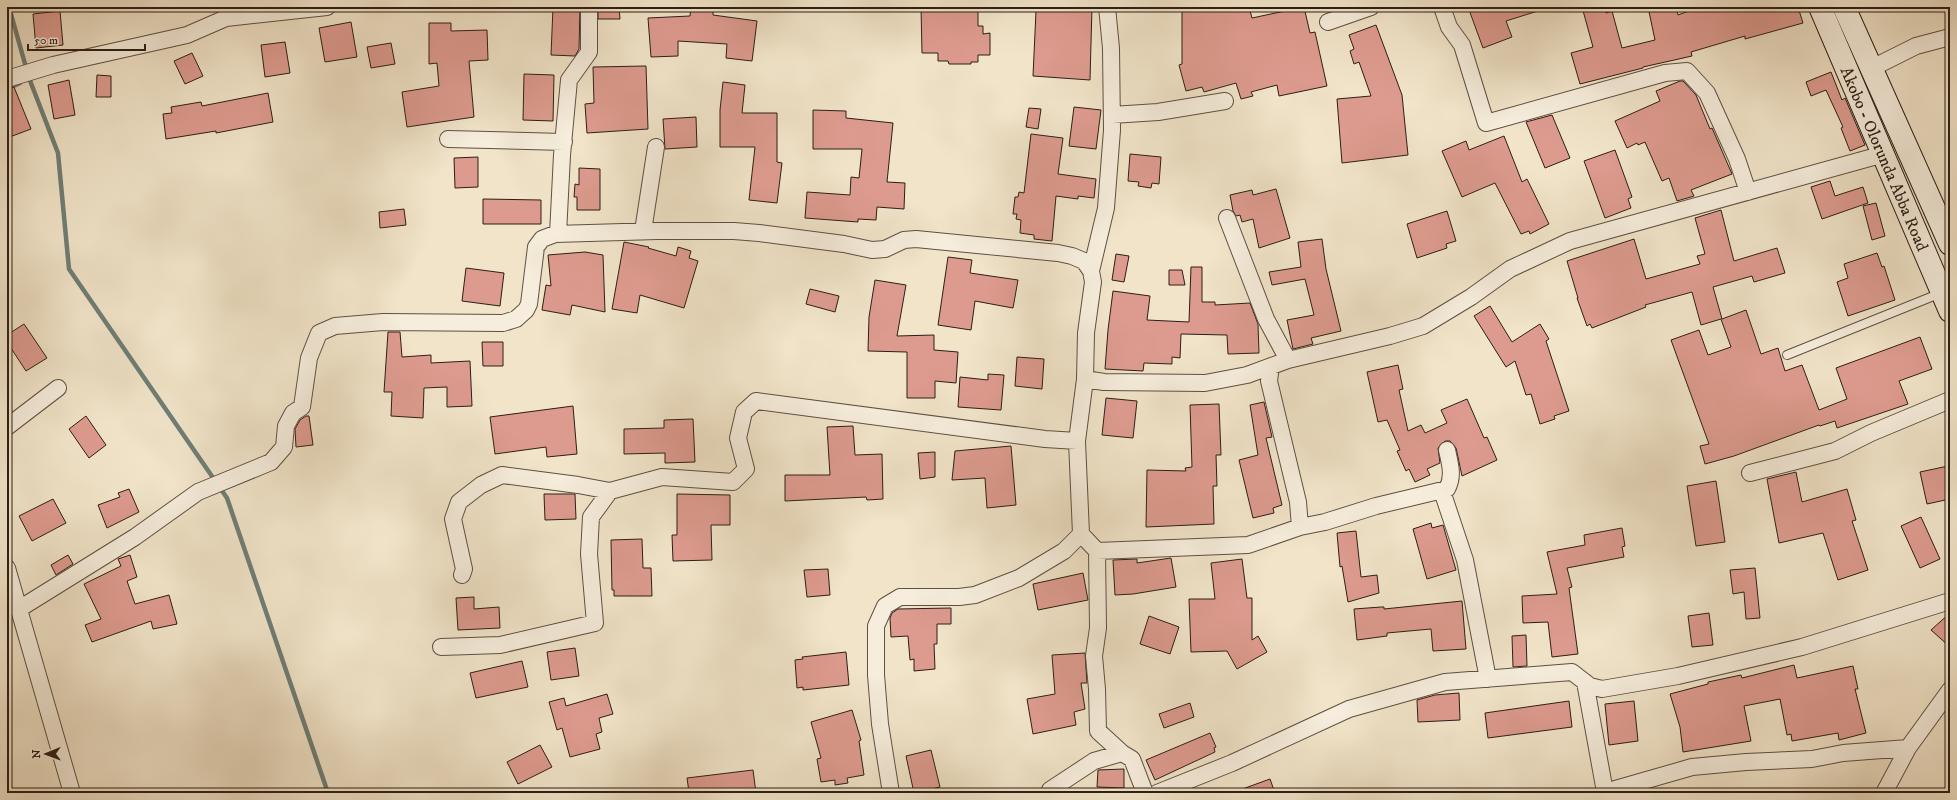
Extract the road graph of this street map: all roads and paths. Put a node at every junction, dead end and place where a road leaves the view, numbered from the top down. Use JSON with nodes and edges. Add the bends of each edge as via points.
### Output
{"nodes":[{"id":1,"x":327,"y":7,"type":"edge"},
{"id":2,"x":589,"y":7,"type":"edge"},
{"id":3,"x":1107,"y":7,"type":"edge"},
{"id":4,"x":1371,"y":7,"type":"edge"},
{"id":5,"x":1442,"y":7,"type":"edge"},
{"id":6,"x":1820,"y":7,"type":"edge"},
{"id":7,"x":1844,"y":7,"type":"edge"},
{"id":8,"x":1328,"y":22,"type":"dead end"},
{"id":9,"x":1950,"y":37,"type":"edge"},
{"id":10,"x":1872,"y":68,"type":"junction"},
{"id":11,"x":7,"y":79,"type":"edge"},
{"id":12,"x":1225,"y":101,"type":"dead end"},
{"id":13,"x":1112,"y":115,"type":"junction"},
{"id":14,"x":448,"y":139,"type":"dead end"},
{"id":15,"x":564,"y":142,"type":"junction"},
{"id":16,"x":656,"y":147,"type":"dead end"},
{"id":17,"x":1884,"y":154,"type":"junction"},
{"id":18,"x":1748,"y":192,"type":"junction"},
{"id":19,"x":1227,"y":218,"type":"dead end"},
{"id":20,"x":643,"y":231,"type":"junction"},
{"id":21,"x":558,"y":234,"type":"junction"},
{"id":22,"x":1950,"y":244,"type":"edge"},
{"id":23,"x":1926,"y":254,"type":"junction"},
{"id":24,"x":1091,"y":271,"type":"junction"},
{"id":25,"x":1946,"y":302,"type":"edge"},
{"id":26,"x":1787,"y":354,"type":"dead end"},
{"id":27,"x":1288,"y":360,"type":"junction"},
{"id":28,"x":1271,"y":366,"type":"junction"},
{"id":29,"x":1085,"y":379,"type":"junction"},
{"id":30,"x":58,"y":388,"type":"dead end"},
{"id":31,"x":1950,"y":400,"type":"edge"},
{"id":32,"x":7,"y":427,"type":"edge"},
{"id":33,"x":1077,"y":441,"type":"junction"},
{"id":34,"x":1447,"y":450,"type":"dead end"},
{"id":35,"x":1750,"y":473,"type":"dead end"},
{"id":36,"x":1442,"y":491,"type":"junction"},
{"id":37,"x":610,"y":492,"type":"junction"},
{"id":38,"x":1300,"y":526,"type":"junction"},
{"id":39,"x":1081,"y":534,"type":"junction"},
{"id":40,"x":1097,"y":551,"type":"junction"},
{"id":41,"x":7,"y":568,"type":"edge"},
{"id":42,"x":462,"y":575,"type":"dead end"},
{"id":43,"x":1950,"y":601,"type":"edge"},
{"id":44,"x":13,"y":607,"type":"edge"},
{"id":45,"x":441,"y":647,"type":"dead end"},
{"id":46,"x":1488,"y":679,"type":"junction"},
{"id":47,"x":1584,"y":682,"type":"junction"},
{"id":48,"x":1950,"y":690,"type":"edge"},
{"id":49,"x":1908,"y":748,"type":"junction"},
{"id":50,"x":1122,"y":753,"type":"junction"},
{"id":51,"x":72,"y":793,"type":"edge"},
{"id":52,"x":891,"y":793,"type":"edge"},
{"id":53,"x":1049,"y":793,"type":"edge"},
{"id":54,"x":1145,"y":793,"type":"edge"},
{"id":55,"x":1157,"y":793,"type":"edge"},
{"id":56,"x":1884,"y":793,"type":"edge"}],
"edges":[{"from":1,"to":11,"type":"street","via":[[226,18],[187,35],[53,65]]},
{"from":2,"to":15,"type":"street","via":[[589,52],[570,80]]},
{"from":3,"to":13,"type":"street","via":[[1111,48]]},
{"from":4,"to":8,"type":"street"},
{"from":5,"to":18,"type":"street","via":[[1450,27],[1462,46],[1486,123],[1666,73],[1687,71],[1707,94],[1737,159]]},
{"from":6,"to":17,"type":"main road","name":"Akobo - Olorunda Abba Road"},
{"from":7,"to":10,"type":"main road","name":"Akobo - Olorunda Abba Road"},
{"from":9,"to":10,"type":"street","via":[[1916,46]]},
{"from":10,"to":22,"type":"main road","name":"Akobo - Olorunda Abba Road"},
{"from":12,"to":13,"type":"street","via":[[1158,112]]},
{"from":13,"to":24,"type":"street","via":[[1106,208]]},
{"from":14,"to":15,"type":"street"},
{"from":15,"to":21,"type":"street"},
{"from":16,"to":20,"type":"street"},
{"from":17,"to":18,"type":"street"},
{"from":17,"to":23,"type":"main road","name":"Akobo - Olorunda Abba Road"},
{"from":18,"to":27,"type":"street","via":[[1570,241],[1510,269],[1471,297],[1423,326]]},
{"from":19,"to":27,"type":"street","via":[[1266,318]]},
{"from":20,"to":21,"type":"street"},
{"from":20,"to":24,"type":"street","via":[[760,233],[872,250],[885,249],[904,240],[916,239],[1058,253],[1084,261]]},
{"from":21,"to":44,"type":"street","via":[[542,239],[536,247],[529,304],[516,319],[503,323],[383,322],[335,326],[319,333],[309,358],[302,407],[293,412],[286,426],[284,447],[271,462],[198,492],[135,537]]},
{"from":22,"to":23,"type":"main road"},
{"from":23,"to":25,"type":"main road","name":"Akobo - Olorunda Abba Road"},
{"from":24,"to":29,"type":"street","via":[[1093,282],[1086,333]]},
{"from":25,"to":26,"type":"lane"},
{"from":27,"to":28,"type":"street"},
{"from":28,"to":29,"type":"street","via":[[1247,375],[1205,383],[1104,382]]},
{"from":28,"to":38,"type":"street","via":[[1269,381],[1298,502]]},
{"from":29,"to":33,"type":"street"},
{"from":30,"to":32,"type":"street"},
{"from":31,"to":35,"type":"street","via":[[1835,450]]},
{"from":33,"to":37,"type":"street","via":[[756,401],[744,412],[738,438],[746,469],[733,482],[662,477]]},
{"from":33,"to":39,"type":"street"},
{"from":34,"to":36,"type":"street","via":[[1451,481],[1448,489]]},
{"from":36,"to":38,"type":"street","via":[[1376,506],[1326,522]]},
{"from":36,"to":46,"type":"street","via":[[1465,560]]},
{"from":37,"to":42,"type":"street","via":[[578,484],[502,475],[481,485],[459,502],[453,519],[464,570]]},
{"from":37,"to":45,"type":"street","via":[[591,517],[589,554],[595,623],[500,645]]},
{"from":38,"to":40,"type":"street","via":[[1248,545]]},
{"from":39,"to":40,"type":"street"},
{"from":39,"to":52,"type":"street","via":[[1064,551],[1019,578],[975,594],[959,597],[900,597],[885,606],[876,626],[876,675],[880,724]]},
{"from":40,"to":50,"type":"street","via":[[1098,628],[1094,656],[1098,731]]},
{"from":41,"to":44,"type":"street"},
{"from":43,"to":47,"type":"street","via":[[1802,647],[1678,676],[1602,689]]},
{"from":44,"to":51,"type":"street"},
{"from":46,"to":47,"type":"street","via":[[1572,672]]},
{"from":46,"to":55,"type":"street","via":[[1445,682],[1349,709],[1232,763]]},
{"from":47,"to":49,"type":"street","via":[[1605,792],[1692,767],[1812,759]]},
{"from":48,"to":49,"type":"street"},
{"from":49,"to":56,"type":"street"},
{"from":50,"to":53,"type":"street","via":[[1094,761]]},
{"from":50,"to":54,"type":"street","via":[[1132,759]]}]}
